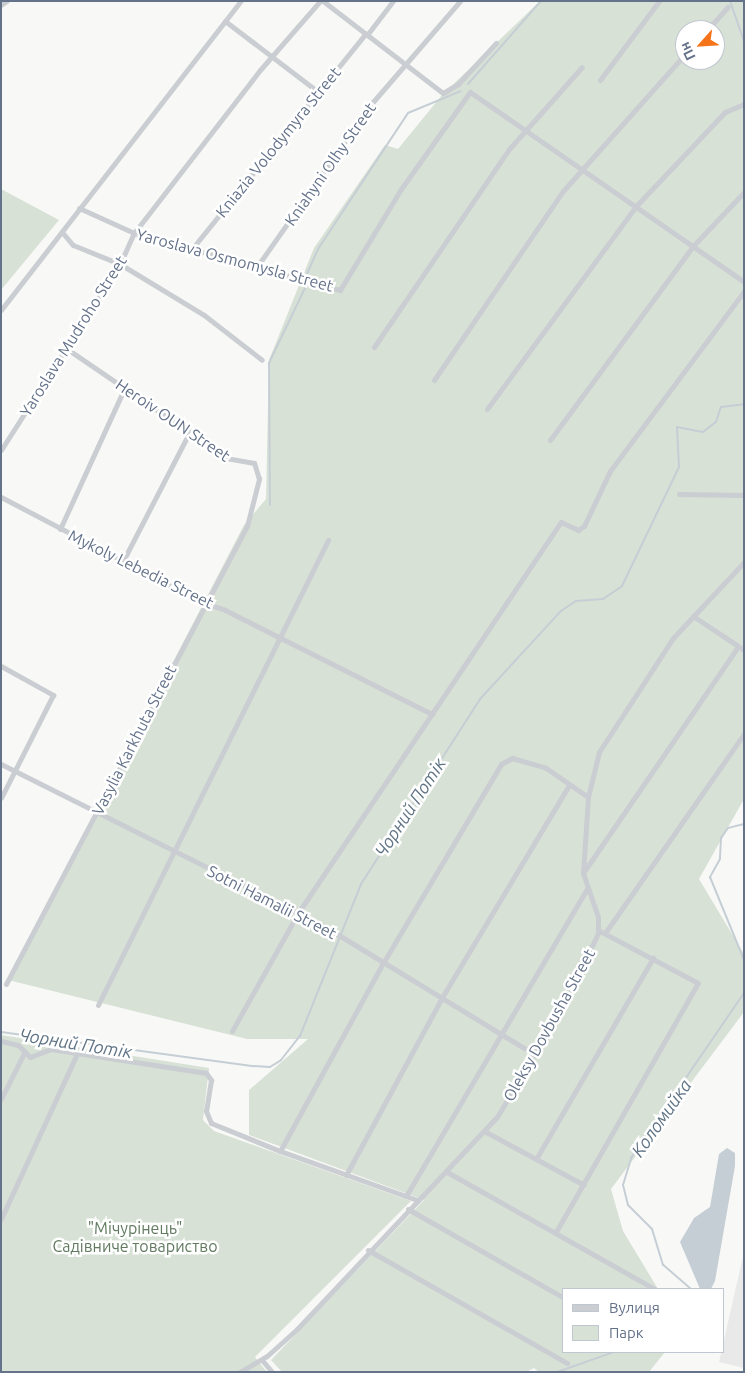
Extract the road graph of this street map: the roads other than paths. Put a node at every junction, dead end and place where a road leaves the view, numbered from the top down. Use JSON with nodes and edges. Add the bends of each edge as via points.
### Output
{"nodes":[{"id":1,"x":7,"y":1,"type":"edge"},
{"id":2,"x":241,"y":1,"type":"edge"},
{"id":3,"x":322,"y":1,"type":"edge"},
{"id":4,"x":393,"y":1,"type":"edge"},
{"id":5,"x":460,"y":1,"type":"edge"},
{"id":6,"x":658,"y":1,"type":"edge"},
{"id":7,"x":1,"y":4,"type":"edge"},
{"id":8,"x":728,"y":8,"type":"dead end"},
{"id":9,"x":717,"y":20,"type":"edge"},
{"id":10,"x":225,"y":21,"type":"junction"},
{"id":11,"x":366,"y":35,"type":"junction"},
{"id":12,"x":496,"y":43,"type":"dead end"},
{"id":13,"x":272,"y":56,"type":"junction"},
{"id":14,"x":408,"y":65,"type":"junction"},
{"id":15,"x":675,"y":65,"type":"edge"},
{"id":16,"x":582,"y":66,"type":"dead end"},
{"id":17,"x":600,"y":80,"type":"dead end"},
{"id":18,"x":317,"y":91,"type":"junction"},
{"id":19,"x":744,"y":104,"type":"edge"},
{"id":20,"x":525,"y":129,"type":"junction"},
{"id":21,"x":581,"y":169,"type":"junction"},
{"id":22,"x":744,"y":192,"type":"edge"},
{"id":23,"x":637,"y":205,"type":"junction"},
{"id":24,"x":79,"y":208,"type":"junction"},
{"id":25,"x":62,"y":232,"type":"junction"},
{"id":26,"x":134,"y":233,"type":"junction"},
{"id":27,"x":693,"y":246,"type":"junction"},
{"id":28,"x":191,"y":250,"type":"junction"},
{"id":29,"x":120,"y":264,"type":"junction"},
{"id":30,"x":256,"y":268,"type":"junction"},
{"id":31,"x":744,"y":282,"type":"edge"},
{"id":32,"x":744,"y":291,"type":"edge"},
{"id":33,"x":1,"y":310,"type":"edge"},
{"id":34,"x":66,"y":348,"type":"junction"},
{"id":35,"x":374,"y":348,"type":"dead end"},
{"id":36,"x":262,"y":360,"type":"dead end"},
{"id":37,"x":434,"y":380,"type":"dead end"},
{"id":38,"x":124,"y":387,"type":"junction"},
{"id":39,"x":488,"y":409,"type":"dead end"},
{"id":40,"x":190,"y":431,"type":"junction"},
{"id":41,"x":550,"y":440,"type":"dead end"},
{"id":42,"x":1,"y":450,"type":"edge"},
{"id":43,"x":679,"y":494,"type":"dead end"},
{"id":44,"x":257,"y":495,"type":"joint"},
{"id":45,"x":744,"y":495,"type":"edge"},
{"id":46,"x":1,"y":497,"type":"edge"},
{"id":47,"x":60,"y":529,"type":"junction"},
{"id":48,"x":328,"y":540,"type":"dead end"},
{"id":49,"x":123,"y":561,"type":"junction"},
{"id":50,"x":744,"y":562,"type":"edge"},
{"id":51,"x":204,"y":603,"type":"junction"},
{"id":52,"x":693,"y":616,"type":"junction"},
{"id":53,"x":281,"y":639,"type":"junction"},
{"id":54,"x":738,"y":646,"type":"junction"},
{"id":55,"x":744,"y":650,"type":"edge"},
{"id":56,"x":1,"y":666,"type":"edge"},
{"id":57,"x":432,"y":714,"type":"junction"},
{"id":58,"x":744,"y":734,"type":"edge"},
{"id":59,"x":1,"y":764,"type":"edge"},
{"id":60,"x":14,"y":771,"type":"junction"},
{"id":61,"x":569,"y":785,"type":"junction"},
{"id":62,"x":588,"y":797,"type":"junction"},
{"id":63,"x":1,"y":798,"type":"edge"},
{"id":64,"x":96,"y":814,"type":"junction"},
{"id":65,"x":176,"y":853,"type":"junction"},
{"id":66,"x":583,"y":873,"type":"junction"},
{"id":67,"x":586,"y":890,"type":"junction"},
{"id":68,"x":298,"y":913,"type":"junction"},
{"id":69,"x":598,"y":930,"type":"junction"},
{"id":70,"x":605,"y":933,"type":"junction"},
{"id":71,"x":653,"y":958,"type":"junction"},
{"id":72,"x":383,"y":963,"type":"junction"},
{"id":73,"x":6,"y":984,"type":"dead end"},
{"id":74,"x":441,"y":999,"type":"junction"},
{"id":75,"x":98,"y":1005,"type":"dead end"},
{"id":76,"x":232,"y":1031,"type":"dead end"},
{"id":77,"x":500,"y":1035,"type":"junction"},
{"id":78,"x":1,"y":1041,"type":"edge"},
{"id":79,"x":24,"y":1054,"type":"junction"},
{"id":80,"x":78,"y":1054,"type":"junction"},
{"id":81,"x":535,"y":1055,"type":"junction"},
{"id":82,"x":1,"y":1100,"type":"edge"},
{"id":83,"x":486,"y":1132,"type":"junction"},
{"id":84,"x":280,"y":1151,"type":"junction"},
{"id":85,"x":536,"y":1159,"type":"junction"},
{"id":86,"x":446,"y":1172,"type":"junction"},
{"id":87,"x":346,"y":1174,"type":"junction"},
{"id":88,"x":584,"y":1185,"type":"junction"},
{"id":89,"x":406,"y":1196,"type":"junction"},
{"id":90,"x":417,"y":1200,"type":"junction"},
{"id":91,"x":408,"y":1209,"type":"junction"},
{"id":92,"x":1,"y":1218,"type":"edge"},
{"id":93,"x":557,"y":1230,"type":"junction"},
{"id":94,"x":368,"y":1250,"type":"junction"},
{"id":95,"x":653,"y":1288,"type":"edge"},
{"id":96,"x":562,"y":1297,"type":"edge"},
{"id":97,"x":262,"y":1360,"type":"junction"},
{"id":98,"x":256,"y":1363,"type":"junction"},
{"id":99,"x":568,"y":1363,"type":"dead end"},
{"id":100,"x":240,"y":1372,"type":"edge"},
{"id":101,"x":257,"y":1372,"type":"edge"},
{"id":102,"x":272,"y":1372,"type":"edge"}],
"edges":[{"from":1,"to":7,"type":"street"},
{"from":2,"to":10,"type":"street"},
{"from":3,"to":11,"type":"street"},
{"from":3,"to":13,"type":"street","name":"Yaroslava Mudroho Street"},
{"from":4,"to":11,"type":"street","name":"Kniazia Volodymyra Street"},
{"from":5,"to":14,"type":"street","name":"Kniahyni Olhy Street"},
{"from":6,"to":17,"type":"street"},
{"from":8,"to":9,"type":"street"},
{"from":10,"to":13,"type":"street"},
{"from":10,"to":24,"type":"street"},
{"from":11,"to":14,"type":"street"},
{"from":11,"to":18,"type":"street","name":"Kniazia Volodymyra Street"},
{"from":12,"to":14,"type":"street","via":[[458,84],[441,92]]},
{"from":13,"to":18,"type":"street"},
{"from":13,"to":26,"type":"street","name":"Yaroslava Mudroho Street"},
{"from":14,"to":30,"type":"street","name":"Kniahyni Olhy Street","via":[[372,103]]},
{"from":15,"to":21,"type":"street"},
{"from":16,"to":20,"type":"street"},
{"from":18,"to":28,"type":"street","name":"Kniazia Volodymyra Street"},
{"from":19,"to":23,"type":"street","via":[[725,112]]},
{"from":20,"to":21,"type":"street"},
{"from":20,"to":30,"type":"street","name":"Yaroslava Osmomysla Street","via":[[470,92],[401,189],[340,290]]},
{"from":20,"to":35,"type":"street"},
{"from":21,"to":23,"type":"street"},
{"from":21,"to":37,"type":"street"},
{"from":22,"to":27,"type":"street"},
{"from":23,"to":27,"type":"street"},
{"from":23,"to":39,"type":"street"},
{"from":24,"to":25,"type":"street"},
{"from":24,"to":26,"type":"street","name":"Yaroslava Osmomysla Street"},
{"from":25,"to":29,"type":"street","via":[[73,244]]},
{"from":25,"to":33,"type":"street"},
{"from":26,"to":28,"type":"street","name":"Yaroslava Osmomysla Street"},
{"from":26,"to":29,"type":"street","name":"Yaroslava Mudroho Street"},
{"from":27,"to":31,"type":"street"},
{"from":27,"to":41,"type":"street"},
{"from":28,"to":30,"type":"street","name":"Yaroslava Osmomysla Street"},
{"from":29,"to":34,"type":"street","name":"Yaroslava Mudroho Street"},
{"from":29,"to":36,"type":"street","via":[[204,315]]},
{"from":32,"to":57,"type":"street","via":[[610,471],[584,526],[578,530],[561,522]]},
{"from":34,"to":38,"type":"street","name":"Heroiv OUN Street"},
{"from":34,"to":42,"type":"street","name":"Yaroslava Mudroho Street"},
{"from":38,"to":40,"type":"street","name":"Heroiv OUN Street"},
{"from":38,"to":47,"type":"street"},
{"from":40,"to":44,"type":"street","name":"Heroiv OUN Street","via":[[234,461],[257,465]]},
{"from":40,"to":49,"type":"street"},
{"from":43,"to":45,"type":"street"},
{"from":44,"to":51,"type":"street","name":"Vasylia Karkhuta Street","via":[[247,526]]},
{"from":46,"to":47,"type":"street","name":"Mykoly Lebedia Street"},
{"from":47,"to":49,"type":"street","name":"Mykoly Lebedia Street"},
{"from":48,"to":53,"type":"street"},
{"from":49,"to":51,"type":"street","name":"Mykoly Lebedia Street"},
{"from":50,"to":52,"type":"street","name":"Oleksy Dovbusha Street"},
{"from":51,"to":53,"type":"street","name":"Mykoly Lebedia Street"},
{"from":51,"to":64,"type":"street","name":"Vasylia Karkhuta Street"},
{"from":52,"to":54,"type":"street"},
{"from":52,"to":62,"type":"street","name":"Oleksy Dovbusha Street","via":[[647,673],[601,748]]},
{"from":53,"to":57,"type":"street","name":"Mykoly Lebedia Street"},
{"from":53,"to":65,"type":"street"},
{"from":54,"to":55,"type":"street"},
{"from":54,"to":66,"type":"street"},
{"from":56,"to":60,"type":"street","via":[[53,695]]},
{"from":57,"to":68,"type":"street"},
{"from":58,"to":70,"type":"street"},
{"from":59,"to":60,"type":"street","name":"Sotni Hamalii Street"},
{"from":60,"to":63,"type":"street"},
{"from":60,"to":64,"type":"street","name":"Sotni Hamalii Street"},
{"from":61,"to":62,"type":"street"},
{"from":61,"to":72,"type":"street","via":[[546,768],[505,760]]},
{"from":61,"to":74,"type":"street"},
{"from":62,"to":66,"type":"street","name":"Oleksy Dovbusha Street"},
{"from":64,"to":65,"type":"street","name":"Sotni Hamalii Street"},
{"from":64,"to":73,"type":"street","name":"Vasylia Karkhuta Street"},
{"from":65,"to":68,"type":"street","name":"Sotni Hamalii Street"},
{"from":65,"to":75,"type":"street"},
{"from":66,"to":67,"type":"street","name":"Oleksy Dovbusha Street"},
{"from":67,"to":69,"type":"street","name":"Oleksy Dovbusha Street"},
{"from":67,"to":77,"type":"street"},
{"from":68,"to":72,"type":"street","name":"Sotni Hamalii Street"},
{"from":68,"to":76,"type":"street"},
{"from":69,"to":70,"type":"street"},
{"from":69,"to":81,"type":"street","name":"Oleksy Dovbusha Street","via":[[568,997]]},
{"from":70,"to":71,"type":"street"},
{"from":71,"to":85,"type":"street"},
{"from":71,"to":88,"type":"street","via":[[698,983],[696,993]]},
{"from":72,"to":74,"type":"street","name":"Sotni Hamalii Street"},
{"from":72,"to":84,"type":"street"},
{"from":74,"to":77,"type":"street","name":"Sotni Hamalii Street"},
{"from":74,"to":87,"type":"street"},
{"from":77,"to":81,"type":"street","name":"Sotni Hamalii Street"},
{"from":77,"to":89,"type":"street"},
{"from":78,"to":79,"type":"street","via":[[18,1046]]},
{"from":79,"to":80,"type":"street","via":[[35,1058],[51,1049]]},
{"from":79,"to":82,"type":"street"},
{"from":80,"to":84,"type":"street","via":[[206,1073],[211,1080],[206,1111],[211,1123]]},
{"from":80,"to":92,"type":"street"},
{"from":81,"to":83,"type":"street","name":"Oleksy Dovbusha Street"},
{"from":83,"to":85,"type":"street"},
{"from":83,"to":86,"type":"street","name":"Oleksy Dovbusha Street"},
{"from":84,"to":87,"type":"street"},
{"from":85,"to":88,"type":"street"},
{"from":86,"to":90,"type":"street","name":"Oleksy Dovbusha Street"},
{"from":86,"to":93,"type":"street"},
{"from":87,"to":89,"type":"street"},
{"from":88,"to":93,"type":"street"},
{"from":89,"to":90,"type":"street"},
{"from":90,"to":91,"type":"street","name":"Oleksy Dovbusha Street"},
{"from":91,"to":94,"type":"street","name":"Oleksy Dovbusha Street"},
{"from":91,"to":96,"type":"street"},
{"from":93,"to":95,"type":"street"},
{"from":94,"to":97,"type":"street","name":"Oleksy Dovbusha Street","via":[[297,1330]]},
{"from":94,"to":99,"type":"street"},
{"from":97,"to":98,"type":"street","name":"Oleksy Dovbusha Street"},
{"from":97,"to":102,"type":"street"},
{"from":98,"to":100,"type":"street","name":"Oleksy Dovbusha Street"},
{"from":98,"to":101,"type":"street"}]}
